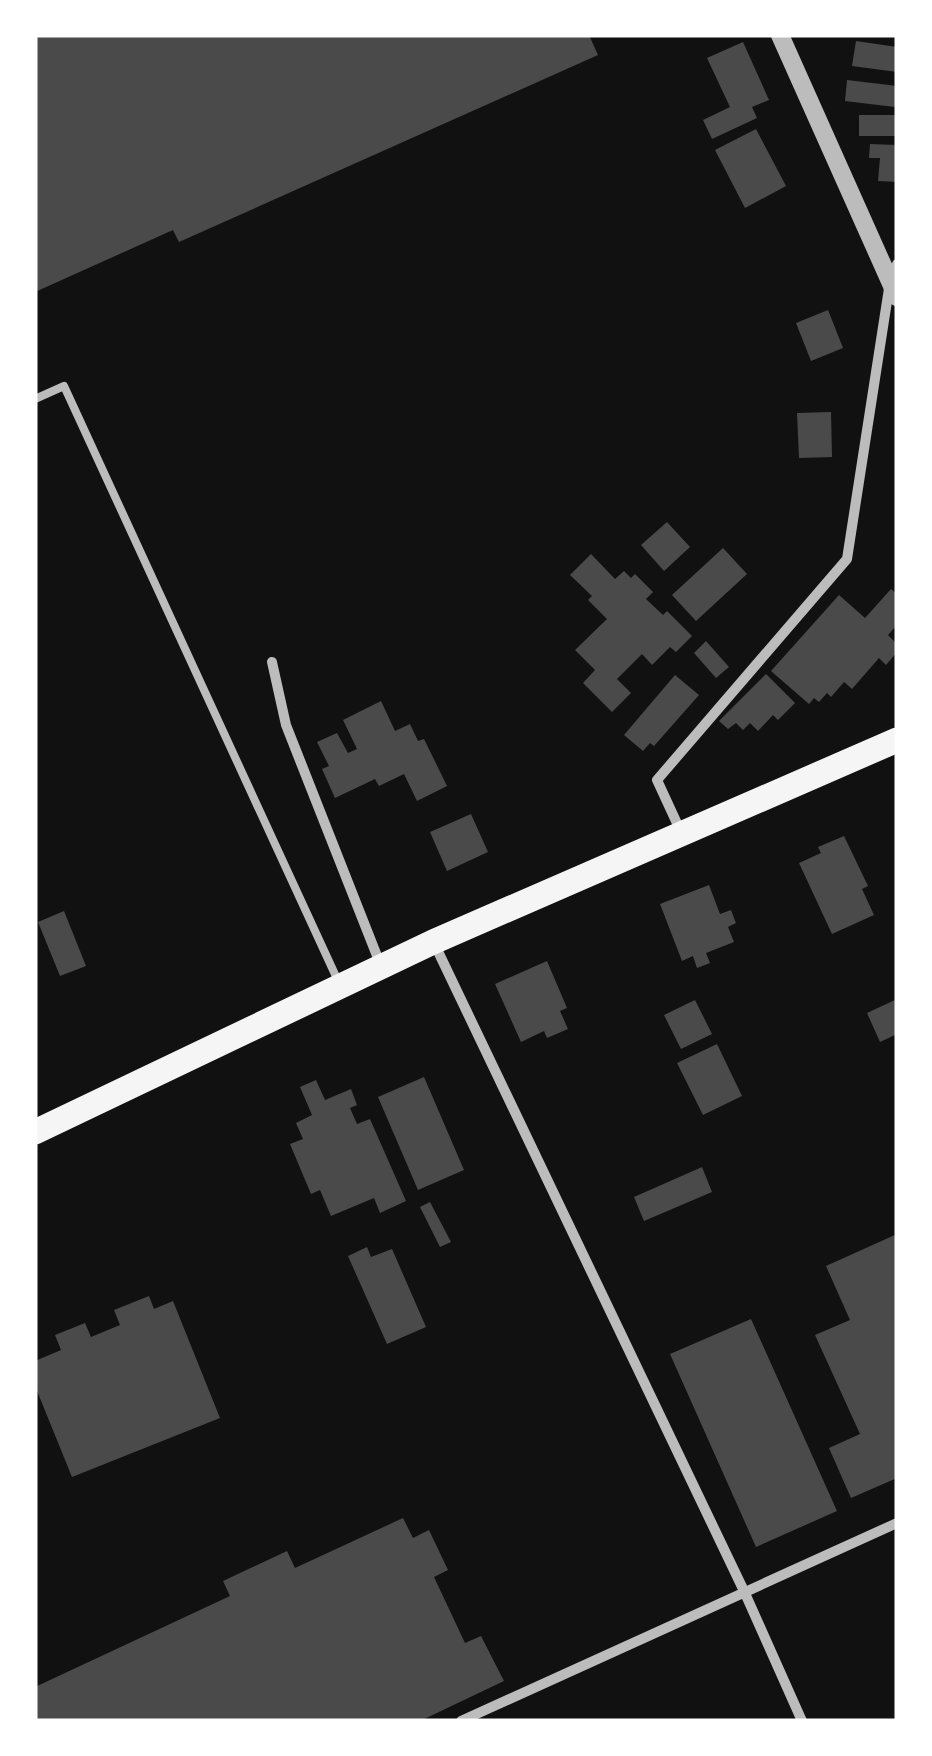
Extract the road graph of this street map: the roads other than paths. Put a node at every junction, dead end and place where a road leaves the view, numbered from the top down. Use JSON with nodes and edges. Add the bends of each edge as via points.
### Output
{"nodes":[{"id":1,"x":780,"y":35,"type":"edge"},
{"id":2,"x":897,"y":264,"type":"edge"},
{"id":3,"x":893,"y":290,"type":"edge"},
{"id":4,"x":35,"y":399,"type":"edge"},
{"id":5,"x":272,"y":662,"type":"dead end"},
{"id":6,"x":897,"y":740,"type":"edge"},
{"id":7,"x":682,"y":834,"type":"junction"},
{"id":8,"x":434,"y":942,"type":"junction"},
{"id":9,"x":382,"y":967,"type":"junction"},
{"id":10,"x":341,"y":986,"type":"junction"},
{"id":11,"x":35,"y":1132,"type":"edge"},
{"id":12,"x":897,"y":1523,"type":"edge"},
{"id":13,"x":744,"y":1591,"type":"junction"},
{"id":14,"x":461,"y":1721,"type":"edge"},
{"id":15,"x":802,"y":1721,"type":"edge"}],
"edges":[{"from":1,"to":3,"type":"street"},
{"from":2,"to":3,"type":"street"},
{"from":3,"to":7,"type":"street","via":[[847,559],[656,780]]},
{"from":4,"to":10,"type":"lane","via":[[64,386]]},
{"from":5,"to":9,"type":"street","via":[[286,725]]},
{"from":6,"to":7,"type":"main road"},
{"from":7,"to":8,"type":"main road"},
{"from":8,"to":9,"type":"main road"},
{"from":8,"to":13,"type":"street"},
{"from":9,"to":10,"type":"main road"},
{"from":10,"to":11,"type":"main road"},
{"from":12,"to":13,"type":"street"},
{"from":13,"to":14,"type":"street"},
{"from":13,"to":15,"type":"street"}]}
